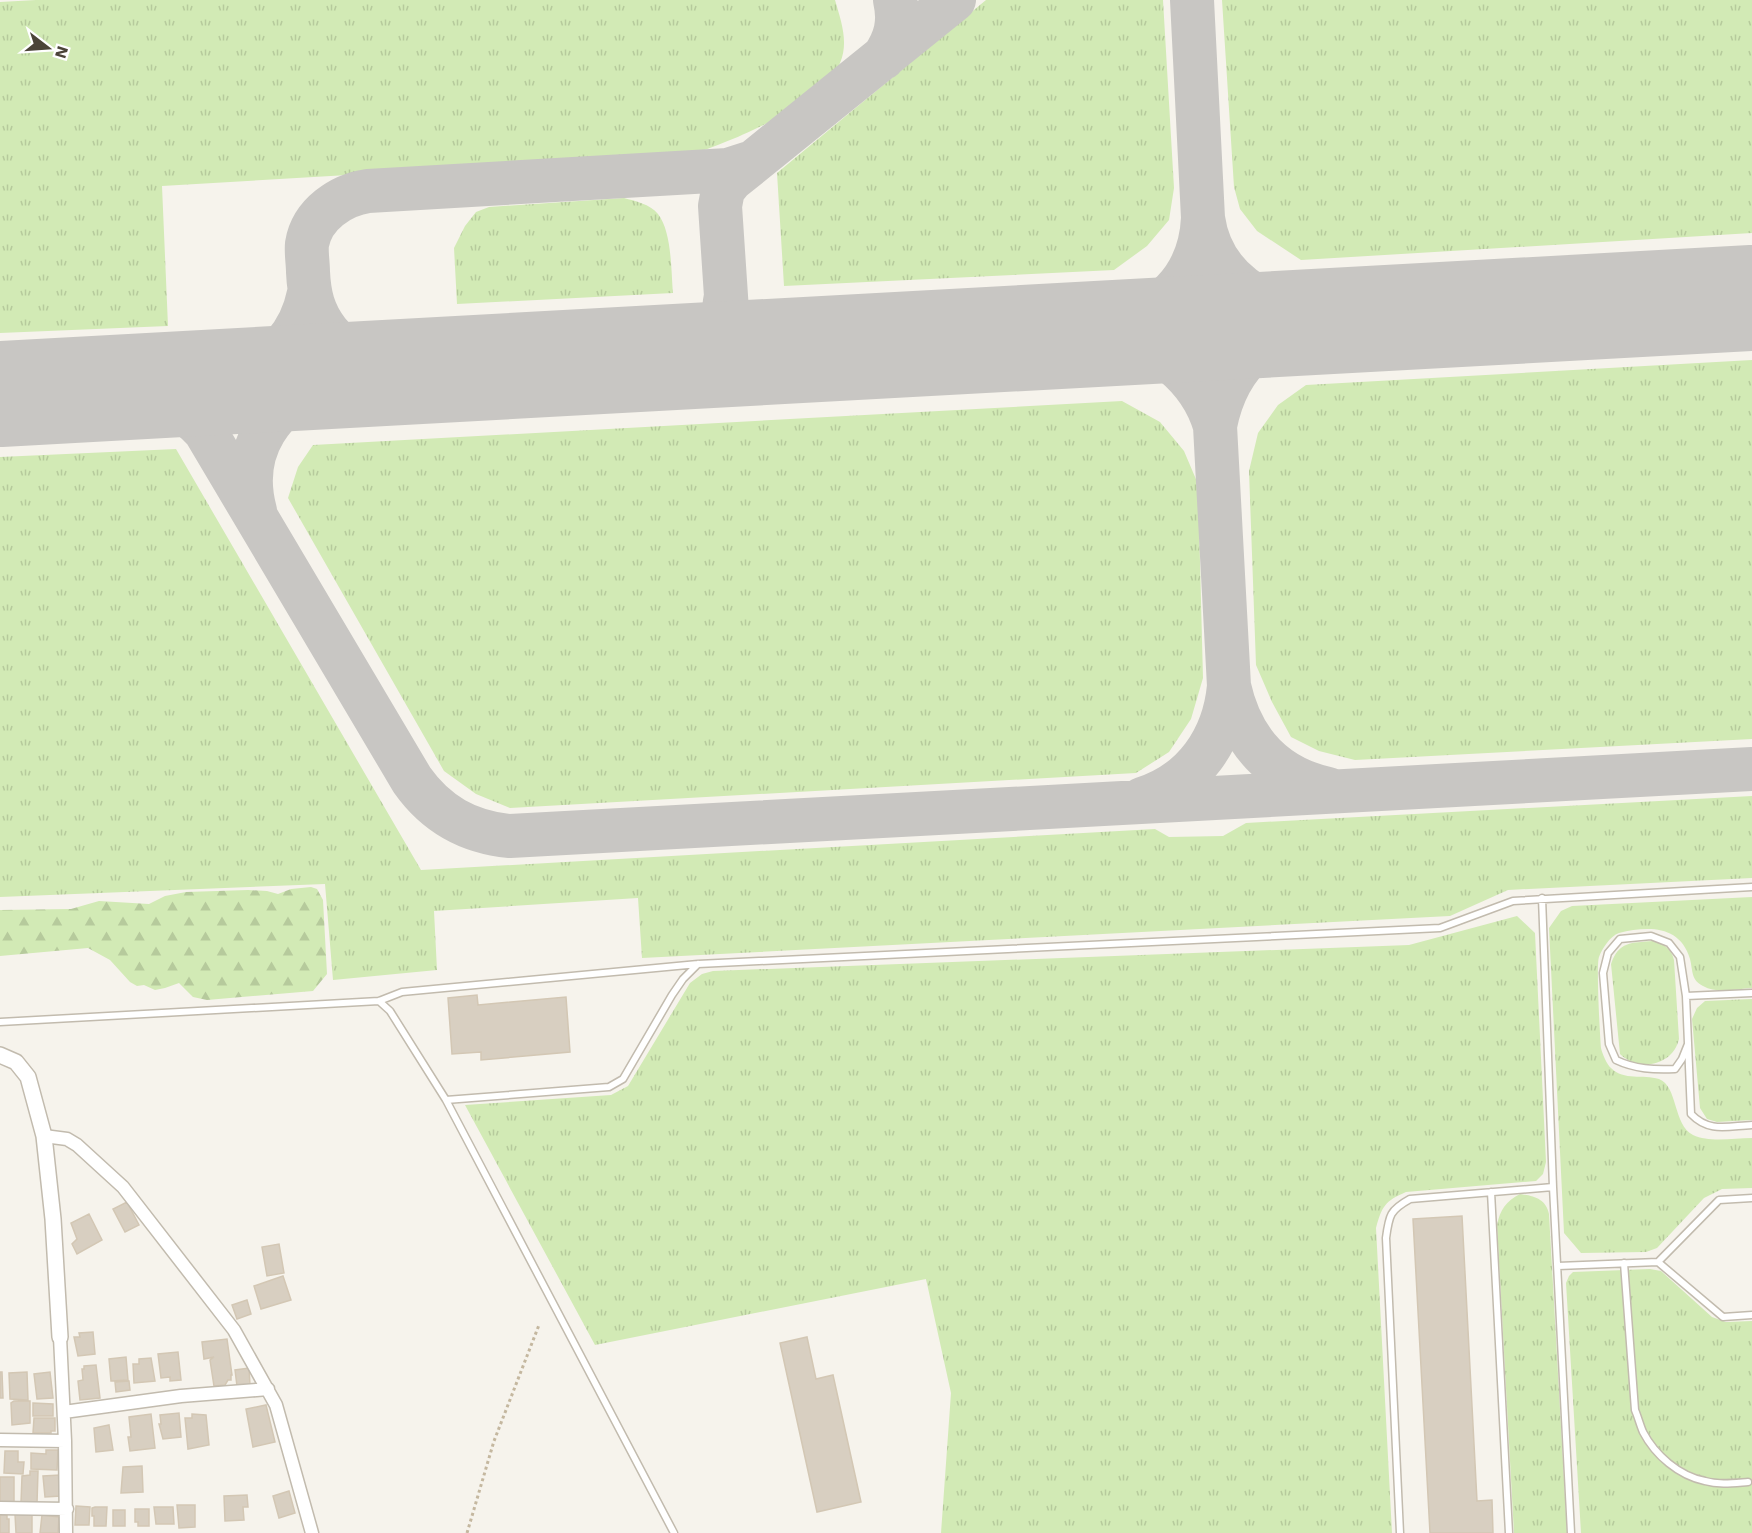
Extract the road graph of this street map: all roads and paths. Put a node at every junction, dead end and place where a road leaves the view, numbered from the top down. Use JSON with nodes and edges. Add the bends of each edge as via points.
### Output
{"nodes":[{"id":1,"x":1752,"y":887,"type":"edge"},
{"id":2,"x":1542,"y":898,"type":"junction"},
{"id":3,"x":698,"y":964,"type":"junction"},
{"id":4,"x":1752,"y":993,"type":"edge"},
{"id":5,"x":1686,"y":996,"type":"junction"},
{"id":6,"x":379,"y":1000,"type":"junction"},
{"id":7,"x":0,"y":1022,"type":"edge"},
{"id":8,"x":1688,"y":1044,"type":"junction"},
{"id":9,"x":0,"y":1056,"type":"edge"},
{"id":10,"x":446,"y":1100,"type":"junction"},
{"id":11,"x":1752,"y":1125,"type":"edge"},
{"id":12,"x":44,"y":1136,"type":"junction"},
{"id":13,"x":1553,"y":1186,"type":"junction"},
{"id":14,"x":1491,"y":1192,"type":"junction"},
{"id":15,"x":1752,"y":1198,"type":"edge"},
{"id":16,"x":1658,"y":1262,"type":"junction"},
{"id":17,"x":1624,"y":1263,"type":"junction"},
{"id":18,"x":1558,"y":1266,"type":"junction"},
{"id":19,"x":1752,"y":1315,"type":"edge"},
{"id":20,"x":539,"y":1325,"type":"dead end"},
{"id":21,"x":60,"y":1337,"type":"joint"},
{"id":22,"x":268,"y":1389,"type":"junction"},
{"id":23,"x":64,"y":1412,"type":"junction"},
{"id":24,"x":0,"y":1440,"type":"edge"},
{"id":25,"x":65,"y":1442,"type":"junction"},
{"id":26,"x":1748,"y":1482,"type":"dead end"},
{"id":27,"x":0,"y":1508,"type":"edge"},
{"id":28,"x":67,"y":1509,"type":"junction"},
{"id":29,"x":66,"y":1533,"type":"edge"},
{"id":30,"x":312,"y":1533,"type":"edge"},
{"id":31,"x":467,"y":1533,"type":"edge"},
{"id":32,"x":674,"y":1533,"type":"edge"},
{"id":33,"x":1400,"y":1533,"type":"edge"},
{"id":34,"x":1509,"y":1533,"type":"edge"},
{"id":35,"x":1571,"y":1533,"type":"edge"}],
"edges":[{"from":1,"to":2,"type":"lane"},
{"from":2,"to":3,"type":"lane","via":[[1513,900],[1440,928]]},
{"from":2,"to":13,"type":"lane"},
{"from":3,"to":6,"type":"lane","via":[[402,992]]},
{"from":3,"to":10,"type":"lane","via":[[672,995],[623,1079],[609,1087]]},
{"from":4,"to":5,"type":"lane"},
{"from":5,"to":8,"type":"lane"},
{"from":5,"to":8,"type":"lane","via":[[1680,957],[1668,943],[1652,936],[1620,939],[1608,953],[1603,973],[1609,1044],[1616,1060],[1631,1067],[1675,1069]]},
{"from":6,"to":7,"type":"lane"},
{"from":6,"to":10,"type":"lane","via":[[390,1011]]},
{"from":8,"to":11,"type":"lane","via":[[1691,1114],[1700,1123],[1713,1127]]},
{"from":9,"to":12,"type":"street","via":[[16,1062],[28,1077]]},
{"from":10,"to":32,"type":"lane"},
{"from":12,"to":21,"type":"street"},
{"from":12,"to":22,"type":"street","via":[[68,1139],[123,1187],[234,1330]]},
{"from":13,"to":14,"type":"lane"},
{"from":13,"to":18,"type":"lane"},
{"from":14,"to":33,"type":"lane","via":[[1410,1199],[1397,1206],[1389,1217],[1386,1238]]},
{"from":14,"to":34,"type":"lane"},
{"from":15,"to":16,"type":"lane","via":[[1719,1200]]},
{"from":16,"to":17,"type":"lane"},
{"from":16,"to":19,"type":"lane","via":[[1723,1317]]},
{"from":17,"to":18,"type":"lane"},
{"from":17,"to":26,"type":"lane","via":[[1635,1410],[1643,1433],[1663,1458],[1682,1473],[1705,1482]]},
{"from":18,"to":35,"type":"lane"},
{"from":20,"to":31,"type":"path","via":[[494,1441]]},
{"from":21,"to":23,"type":"street"},
{"from":22,"to":23,"type":"street"},
{"from":22,"to":30,"type":"street","via":[[279,1414]]},
{"from":23,"to":25,"type":"street"},
{"from":24,"to":25,"type":"street"},
{"from":25,"to":28,"type":"street"},
{"from":27,"to":28,"type":"street"},
{"from":28,"to":29,"type":"street"}]}
